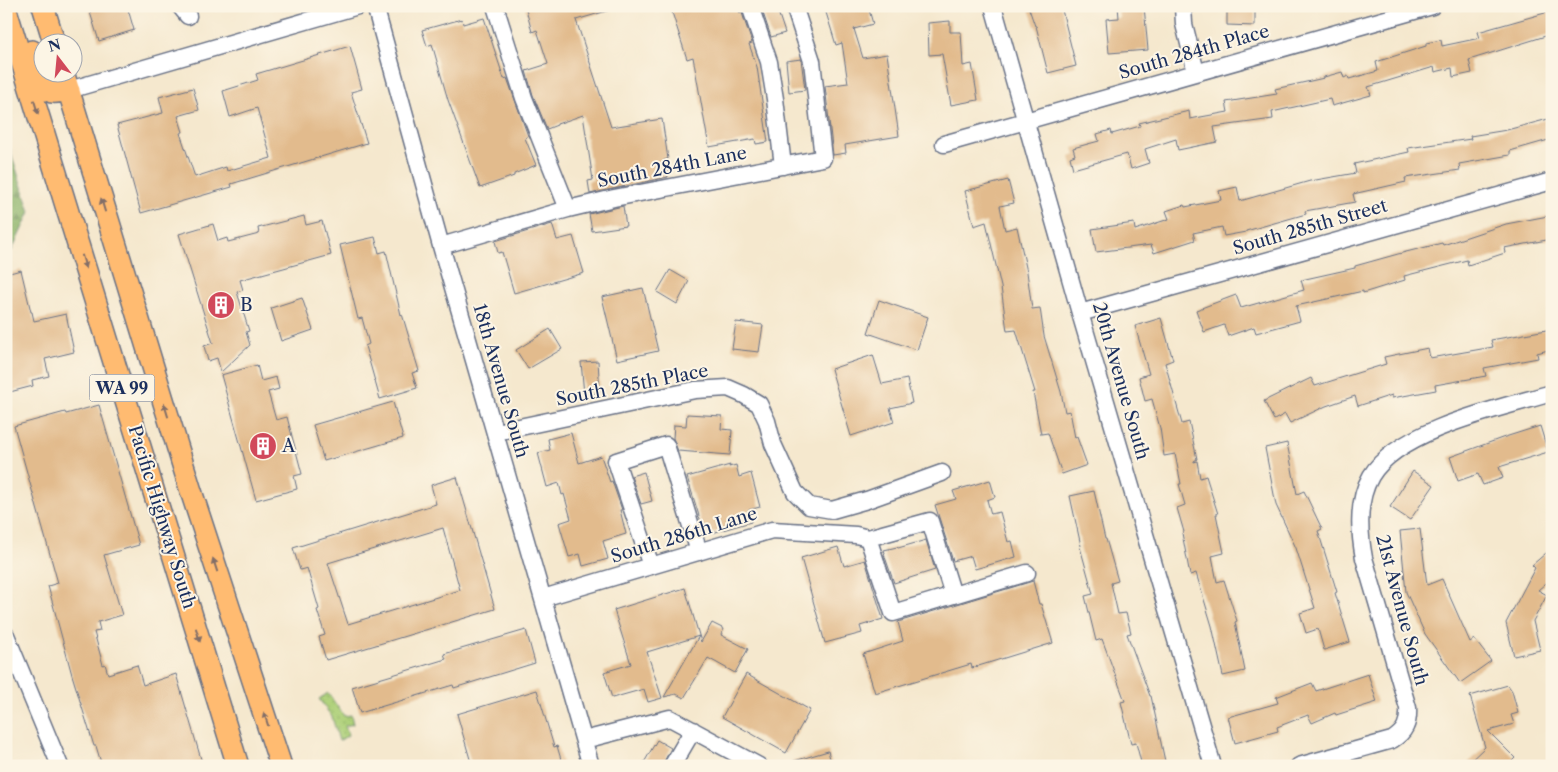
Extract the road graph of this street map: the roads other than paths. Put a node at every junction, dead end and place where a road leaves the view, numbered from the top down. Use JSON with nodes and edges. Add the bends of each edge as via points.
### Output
{"nodes":[{"id":1,"x":11,"y":6,"type":"edge"},
{"id":2,"x":42,"y":6,"type":"edge"},
{"id":3,"x":358,"y":6,"type":"edge"},
{"id":4,"x":375,"y":6,"type":"edge"},
{"id":5,"x":495,"y":6,"type":"edge"},
{"id":6,"x":750,"y":6,"type":"edge"},
{"id":7,"x":794,"y":6,"type":"edge"},
{"id":8,"x":993,"y":6,"type":"edge"},
{"id":9,"x":1183,"y":6,"type":"edge"},
{"id":10,"x":1432,"y":6,"type":"edge"},
{"id":11,"x":6,"y":10,"type":"edge"},
{"id":12,"x":51,"y":32,"type":"edge"},
{"id":13,"x":32,"y":51,"type":"edge"},
{"id":14,"x":1196,"y":72,"type":"junction"},
{"id":15,"x":82,"y":77,"type":"edge"},
{"id":16,"x":44,"y":82,"type":"edge"},
{"id":17,"x":65,"y":82,"type":"edge"},
{"id":18,"x":66,"y":82,"type":"edge"},
{"id":19,"x":1025,"y":122,"type":"junction"},
{"id":20,"x":944,"y":144,"type":"dead end"},
{"id":21,"x":783,"y":166,"type":"junction"},
{"id":22,"x":1552,"y":181,"type":"edge"},
{"id":23,"x":568,"y":209,"type":"junction"},
{"id":24,"x":441,"y":246,"type":"junction"},
{"id":25,"x":1080,"y":313,"type":"junction"},
{"id":26,"x":1552,"y":393,"type":"edge"},
{"id":27,"x":496,"y":432,"type":"junction"},
{"id":28,"x":942,"y":473,"type":"dead end"},
{"id":29,"x":868,"y":538,"type":"junction"},
{"id":30,"x":699,"y":552,"type":"junction"},
{"id":31,"x":651,"y":566,"type":"junction"},
{"id":32,"x":1028,"y":573,"type":"dead end"},
{"id":33,"x":953,"y":595,"type":"junction"},
{"id":34,"x":543,"y":598,"type":"junction"},
{"id":35,"x":6,"y":635,"type":"edge"},
{"id":36,"x":693,"y":730,"type":"junction"},
{"id":37,"x":584,"y":740,"type":"junction"},
{"id":38,"x":60,"y":766,"type":"edge"},
{"id":39,"x":238,"y":766,"type":"edge"},
{"id":40,"x":282,"y":766,"type":"edge"},
{"id":41,"x":592,"y":766,"type":"edge"},
{"id":42,"x":672,"y":766,"type":"edge"},
{"id":43,"x":759,"y":766,"type":"edge"},
{"id":44,"x":1213,"y":766,"type":"edge"},
{"id":45,"x":1299,"y":766,"type":"edge"}],
"edges":[{"from":1,"to":13,"type":"main road"},
{"from":2,"to":12,"type":"main road"},
{"from":3,"to":15,"type":"street"},
{"from":4,"to":24,"type":"street","name":"18th Avenue South"},
{"from":5,"to":23,"type":"street","via":[[524,98]]},
{"from":6,"to":21,"type":"street","via":[[769,62]]},
{"from":7,"to":21,"type":"street","name":"South 284th Lane","via":[[812,61],[823,158]]},
{"from":8,"to":19,"type":"street","name":"20th Avenue South"},
{"from":9,"to":14,"type":"street"},
{"from":10,"to":14,"type":"street","name":"South 284th Place"},
{"from":11,"to":39,"type":"main road","name":"Pacific Highway South","number":"WA 99","one_way":true},
{"from":14,"to":19,"type":"street","name":"South 284th Place"},
{"from":16,"to":17,"type":"main road","via":[[48,90],[54,92]]},
{"from":40,"to":18,"type":"main road","name":"Pacific Highway South","number":"WA 99","one_way":true,"via":[[187,478]]},
{"from":19,"to":20,"type":"street","name":"South 284th Place"},
{"from":19,"to":25,"type":"street","name":"20th Avenue South"},
{"from":21,"to":23,"type":"street","name":"South 284th Lane"},
{"from":22,"to":25,"type":"street","name":"South 285th Street"},
{"from":23,"to":24,"type":"street","name":"South 284th Lane"},
{"from":24,"to":27,"type":"street","name":"18th Avenue South"},
{"from":25,"to":44,"type":"street","name":"20th Avenue South"},
{"from":26,"to":45,"type":"street","name":"21st Avenue South","via":[[1484,412],[1425,434],[1405,444],[1379,465],[1362,503],[1361,542],[1408,708],[1407,724],[1392,740]]},
{"from":27,"to":28,"type":"street","name":"South 285th Place","via":[[695,390],[728,388],[759,404],[795,492],[809,506],[832,510]]},
{"from":27,"to":34,"type":"street","name":"18th Avenue South"},
{"from":29,"to":30,"type":"street","name":"South 286th Lane","via":[[772,530]]},
{"from":29,"to":33,"type":"street","via":[[893,613]]},
{"from":29,"to":33,"type":"street","name":"South 286th Lane","via":[[930,521]]},
{"from":30,"to":31,"type":"street","name":"South 286th Lane"},
{"from":30,"to":31,"type":"street","via":[[666,445],[616,461]]},
{"from":31,"to":34,"type":"street","name":"South 286th Lane"},
{"from":32,"to":33,"type":"street"},
{"from":34,"to":37,"type":"street","name":"18th Avenue South"},
{"from":35,"to":38,"type":"street"},
{"from":36,"to":37,"type":"street","via":[[670,718]]},
{"from":36,"to":42,"type":"street"},
{"from":36,"to":43,"type":"street"},
{"from":37,"to":41,"type":"street","name":"18th Avenue South"}]}
